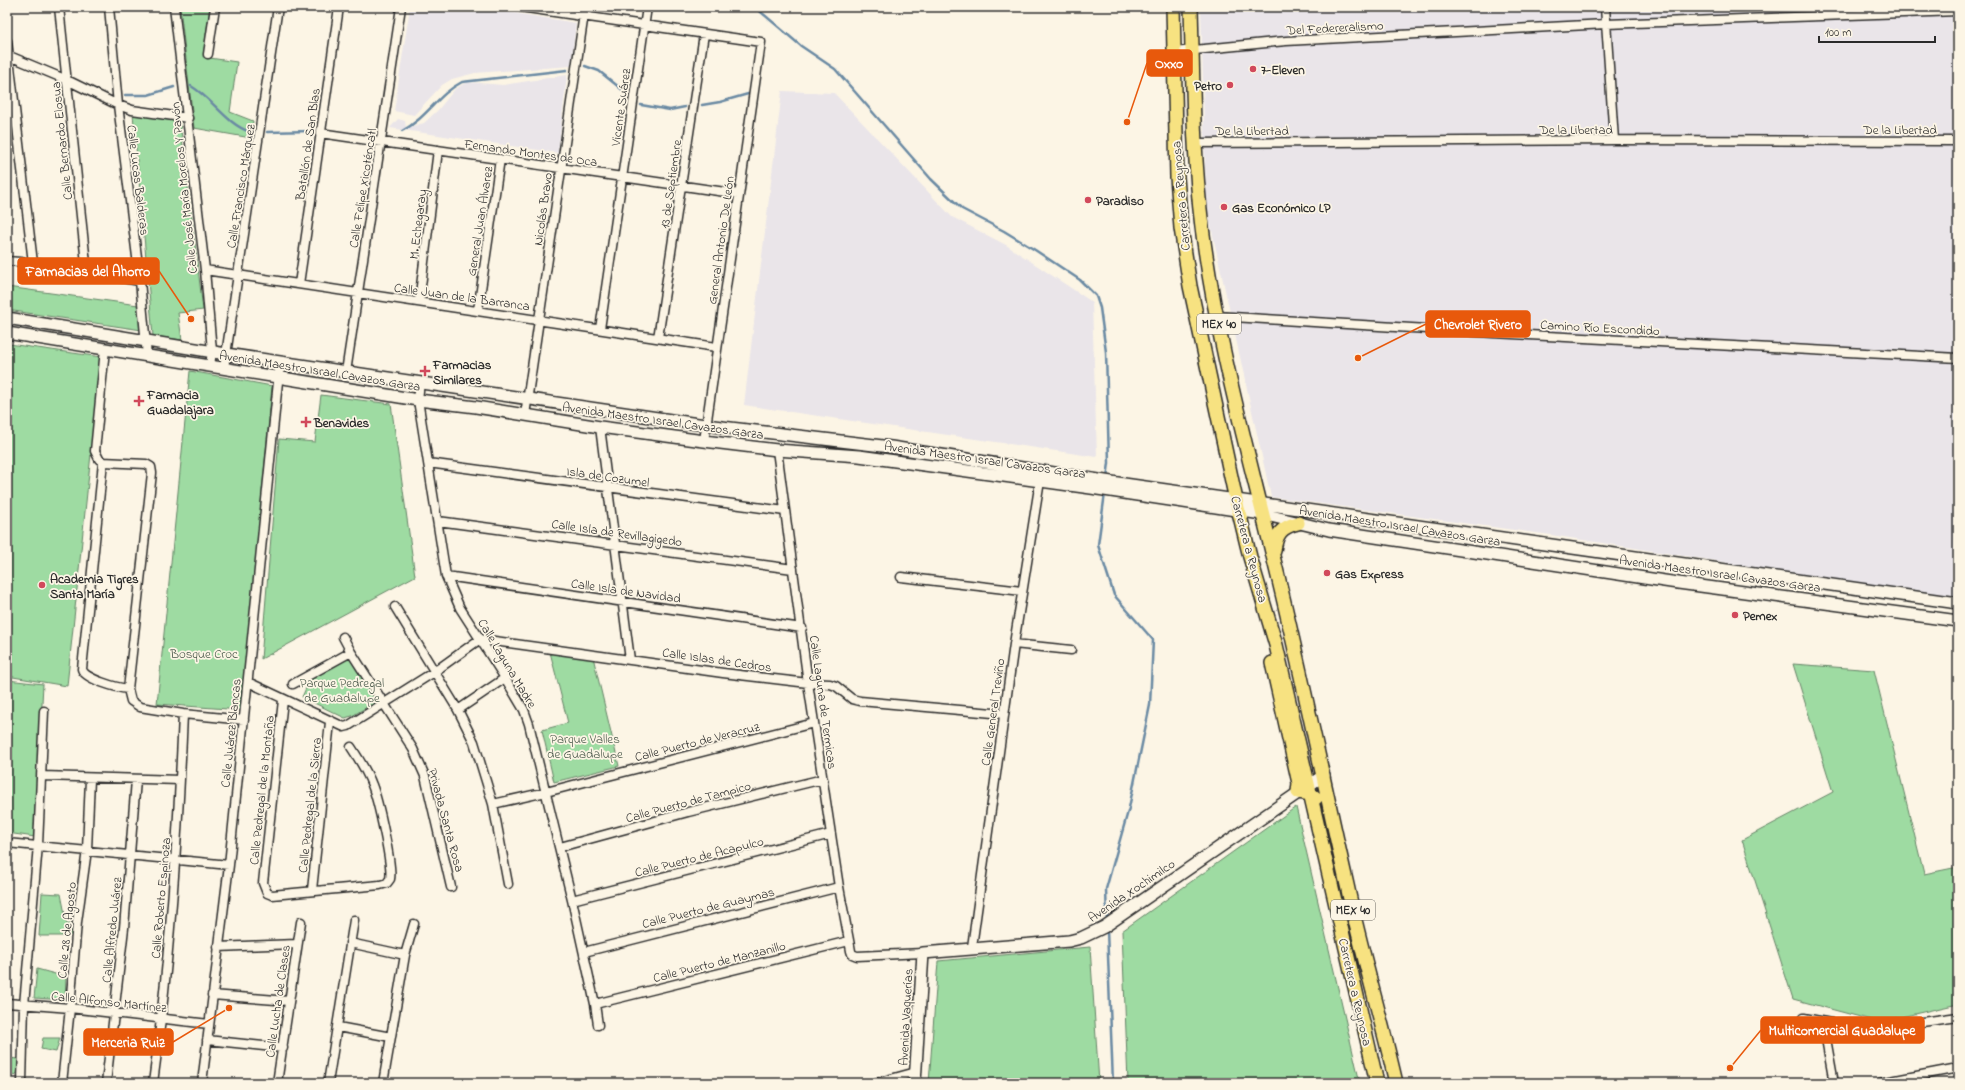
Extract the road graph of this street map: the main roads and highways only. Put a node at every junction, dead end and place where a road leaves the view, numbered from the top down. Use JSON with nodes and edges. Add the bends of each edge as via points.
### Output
{"nodes":[{"id":1,"x":1173,"y":7,"type":"edge"},
{"id":2,"x":1191,"y":7,"type":"edge"},
{"id":3,"x":1192,"y":294,"type":"junction"},
{"id":4,"x":7,"y":318,"type":"edge"},
{"id":5,"x":7,"y":333,"type":"edge"},
{"id":6,"x":1248,"y":457,"type":"junction"},
{"id":7,"x":1092,"y":484,"type":"junction"},
{"id":8,"x":1238,"y":506,"type":"junction"},
{"id":9,"x":1260,"y":509,"type":"junction"},
{"id":10,"x":1298,"y":523,"type":"junction"},
{"id":11,"x":1274,"y":557,"type":"junction"},
{"id":12,"x":1808,"y":582,"type":"junction"},
{"id":13,"x":1854,"y":589,"type":"junction"},
{"id":14,"x":1806,"y":600,"type":"junction"},
{"id":15,"x":1958,"y":603,"type":"edge"},
{"id":16,"x":1852,"y":606,"type":"junction"},
{"id":17,"x":1958,"y":621,"type":"edge"},
{"id":18,"x":1324,"y":775,"type":"junction"},
{"id":19,"x":1306,"y":791,"type":"junction"},
{"id":20,"x":1347,"y":886,"type":"junction"},
{"id":21,"x":923,"y":953,"type":"joint"},
{"id":22,"x":916,"y":1078,"type":"edge"},
{"id":23,"x":1377,"y":1083,"type":"edge"},
{"id":24,"x":1396,"y":1083,"type":"edge"}],
"edges":[{"from":1,"to":3,"type":"main road","name":"Carretera a Reynosa","number":"MEX 40","via":[[1177,177],[1180,220]]},
{"from":2,"to":6,"type":"main road","name":"Carretera a Reynosa","number":"MEX 40","via":[[1194,142],[1202,228],[1217,316]]},
{"from":3,"to":6,"type":"main road","via":[[1202,296],[1206,303],[1239,437]]},
{"from":3,"to":8,"type":"main road","name":"Carretera a Reynosa","number":"MEX 40"},
{"from":4,"to":7,"type":"main road","name":"Avenida Maestro Israel Cavazos Garza","via":[[526,399],[705,425],[891,447]]},
{"from":5,"to":7,"type":"main road","name":"Avenida Maestro Israel Cavazos Garza","via":[[600,427],[777,450],[859,456],[1040,481]]},
{"from":6,"to":9,"type":"main road","name":"Carretera a Reynosa","number":"MEX 40"},
{"from":7,"to":8,"type":"main road","name":"Avenida Maestro Israel Cavazos Garza"},
{"from":8,"to":9,"type":"main road","name":"Avenida Maestro Israel Cavazos Garza"},
{"from":8,"to":19,"type":"main road","name":"Carretera a Reynosa","number":"MEX 40","via":[[1276,645],[1271,653],[1271,660],[1298,783]]},
{"from":9,"to":10,"type":"main road","name":"Avenida Maestro Israel Cavazos Garza"},
{"from":9,"to":11,"type":"main road","name":"Carretera a Reynosa","number":"MEX 40"},
{"from":9,"to":12,"type":"main road","name":"Avenida Maestro Israel Cavazos Garza"},
{"from":10,"to":11,"type":"main road","via":[[1288,525],[1279,532]]},
{"from":10,"to":14,"type":"main road","name":"Avenida Maestro Israel Cavazos Garza","via":[[1329,530],[1671,582]]},
{"from":11,"to":18,"type":"main road","name":"Carretera a Reynosa","number":"MEX 40"},
{"from":12,"to":13,"type":"main road","name":"Avenida Maestro Israel Cavazos Garza"},
{"from":12,"to":14,"type":"main road"},
{"from":13,"to":15,"type":"main road","name":"Avenida Maestro Israel Cavazos Garza"},
{"from":13,"to":16,"type":"main road"},
{"from":14,"to":16,"type":"main road","name":"Avenida Maestro Israel Cavazos Garza"},
{"from":16,"to":17,"type":"main road","name":"Avenida Maestro Israel Cavazos Garza"},
{"from":18,"to":19,"type":"main road","name":"Avenida Xochimilco"},
{"from":18,"to":20,"type":"main road","name":"Carretera a Reynosa","number":"MEX 40"},
{"from":19,"to":20,"type":"main road","via":[[1316,798],[1338,875]]},
{"from":19,"to":21,"type":"main road","name":"Avenida Xochimilco","via":[[1104,927],[1088,935],[1069,941]]},
{"from":19,"to":23,"type":"main road","name":"Carretera a Reynosa","number":"MEX 40"},
{"from":20,"to":24,"type":"main road","name":"Carretera a Reynosa","number":"MEX 40"},
{"from":21,"to":22,"type":"main road","name":"Avenida Vaquerías"}]}
